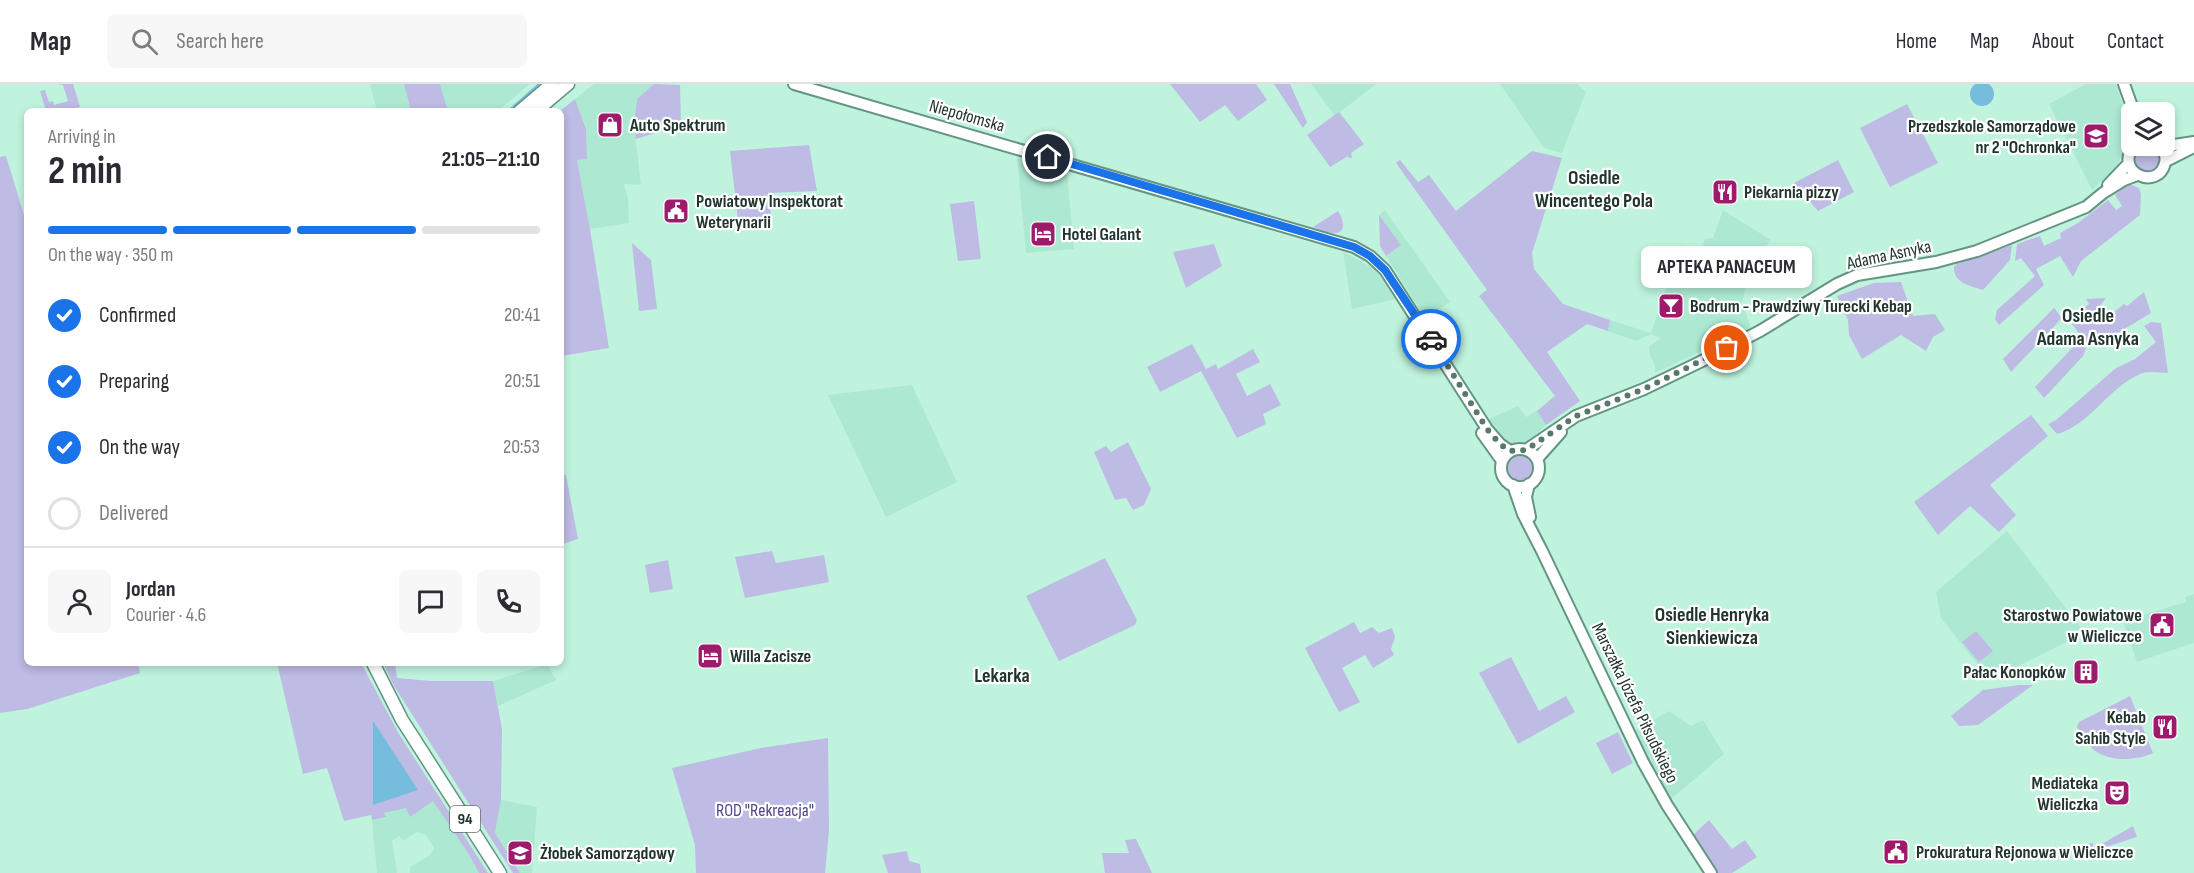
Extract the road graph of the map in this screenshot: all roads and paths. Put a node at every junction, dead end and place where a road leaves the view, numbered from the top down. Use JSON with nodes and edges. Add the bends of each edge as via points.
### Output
{"nodes":[{"id":1,"x":552,"y":84,"type":"edge"},
{"id":2,"x":568,"y":84,"type":"edge"},
{"id":3,"x":794,"y":84,"type":"edge"},
{"id":4,"x":2124,"y":84,"type":"edge"},
{"id":5,"x":2130,"y":102,"type":"edge"},
{"id":6,"x":524,"y":108,"type":"edge"},
{"id":7,"x":540,"y":108,"type":"edge"},
{"id":8,"x":2194,"y":145,"type":"edge"},
{"id":9,"x":2175,"y":146,"type":"edge"},
{"id":10,"x":2129,"y":156,"type":"edge"},
{"id":11,"x":2164,"y":156,"type":"edge"},
{"id":12,"x":2166,"y":161,"type":"junction"},
{"id":13,"x":2129,"y":163,"type":"junction"},
{"id":14,"x":2138,"y":175,"type":"junction"},
{"id":15,"x":2103,"y":193,"type":"junction"},
{"id":16,"x":1466,"y":394,"type":"junction"},
{"id":17,"x":1591,"y":412,"type":"junction"},
{"id":18,"x":1526,"y":450,"type":"junction"},
{"id":19,"x":1510,"y":451,"type":"junction"},
{"id":20,"x":1537,"y":459,"type":"junction"},
{"id":21,"x":1502,"y":461,"type":"junction"},
{"id":22,"x":1529,"y":484,"type":"junction"},
{"id":23,"x":1513,"y":485,"type":"junction"},
{"id":24,"x":1538,"y":543,"type":"junction"},
{"id":25,"x":375,"y":666,"type":"edge"},
{"id":26,"x":500,"y":873,"type":"edge"},
{"id":27,"x":1711,"y":873,"type":"edge"}],
"edges":[{"from":1,"to":6,"type":"main road"},
{"from":2,"to":7,"type":"main road"},
{"from":3,"to":16,"type":"main road","name":"Niepołomska","via":[[1354,247],[1385,270]]},
{"from":4,"to":5,"type":"main road"},
{"from":8,"to":9,"type":"main road"},
{"from":8,"to":12,"type":"main road"},
{"from":10,"to":13,"type":"main road"},
{"from":11,"to":12,"type":"main road"},
{"from":12,"to":14,"type":"main road","name":"Adama Asnyka","via":[[2157,175]]},
{"from":13,"to":14,"type":"main road"},
{"from":13,"to":15,"type":"main road","name":"Adama Asnyka"},
{"from":14,"to":15,"type":"main road","name":"Adama Asnyka"},
{"from":15,"to":17,"type":"main road","name":"Adama Asnyka","via":[[2065,216],[1966,254],[1847,279],[1748,338]]},
{"from":16,"to":19,"type":"main road","via":[[1494,438]]},
{"from":16,"to":21,"type":"main road","via":[[1482,433]]},
{"from":17,"to":18,"type":"main road","name":"Adama Asnyka","via":[[1565,423]]},
{"from":17,"to":20,"type":"main road","name":"Adama Asnyka","via":[[1558,435]]},
{"from":18,"to":19,"type":"main road"},
{"from":18,"to":20,"type":"main road"},
{"from":19,"to":21,"type":"main road"},
{"from":20,"to":22,"type":"main road","via":[[1538,473]]},
{"from":21,"to":23,"type":"main road","via":[[1504,478]]},
{"from":22,"to":23,"type":"main road"},
{"from":22,"to":24,"type":"main road","name":"Marszałka Józefa Piłsudskiego","via":[[1526,497]]},
{"from":23,"to":24,"type":"main road","name":"Marszałka Józefa Piłsudskiego"},
{"from":24,"to":27,"type":"main road","name":"Marszałka Józefa Piłsudskiego","via":[[1643,762]]},
{"from":25,"to":26,"type":"main road","number":"94","via":[[402,720]]}]}
